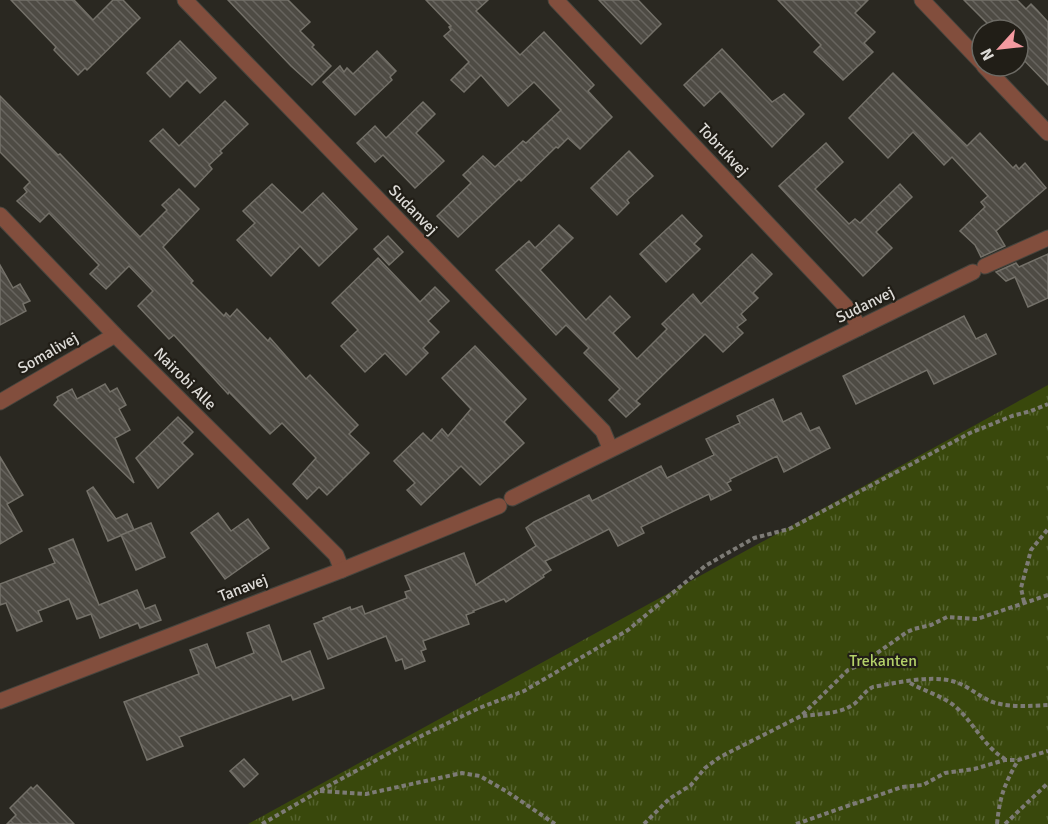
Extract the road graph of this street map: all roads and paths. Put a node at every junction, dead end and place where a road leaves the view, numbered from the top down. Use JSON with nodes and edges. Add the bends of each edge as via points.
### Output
{"nodes":[{"id":1,"x":185,"y":0,"type":"edge"},
{"id":2,"x":556,"y":0,"type":"edge"},
{"id":3,"x":922,"y":0,"type":"edge"},
{"id":4,"x":970,"y":51,"type":"edge"},
{"id":5,"x":995,"y":78,"type":"edge"},
{"id":6,"x":1048,"y":133,"type":"edge"},
{"id":7,"x":0,"y":215,"type":"edge"},
{"id":8,"x":1048,"y":238,"type":"edge"},
{"id":9,"x":859,"y":328,"type":"junction"},
{"id":10,"x":115,"y":335,"type":"junction"},
{"id":11,"x":0,"y":402,"type":"edge"},
{"id":12,"x":1048,"y":404,"type":"edge"},
{"id":13,"x":610,"y":448,"type":"junction"},
{"id":14,"x":505,"y":502,"type":"joint"},
{"id":15,"x":1048,"y":529,"type":"edge"},
{"id":16,"x":342,"y":570,"type":"junction"},
{"id":17,"x":1048,"y":595,"type":"edge"},
{"id":18,"x":1024,"y":602,"type":"junction"},
{"id":19,"x":908,"y":682,"type":"junction"},
{"id":20,"x":0,"y":701,"type":"edge"},
{"id":21,"x":1048,"y":705,"type":"edge"},
{"id":22,"x":801,"y":716,"type":"junction"},
{"id":23,"x":1048,"y":751,"type":"edge"},
{"id":24,"x":1005,"y":760,"type":"junction"},
{"id":25,"x":1018,"y":760,"type":"junction"},
{"id":26,"x":1048,"y":783,"type":"edge"},
{"id":27,"x":319,"y":791,"type":"junction"},
{"id":28,"x":262,"y":824,"type":"edge"},
{"id":29,"x":555,"y":824,"type":"edge"},
{"id":30,"x":644,"y":824,"type":"edge"},
{"id":31,"x":796,"y":824,"type":"edge"},
{"id":32,"x":997,"y":824,"type":"edge"},
{"id":33,"x":1005,"y":824,"type":"edge"}],
"edges":[{"from":1,"to":13,"type":"street","name":"Sudanvej","via":[[603,431]]},
{"from":2,"to":9,"type":"street","name":"Tobrukvej","via":[[851,312]]},
{"from":3,"to":4,"type":"street"},
{"from":5,"to":6,"type":"street"},
{"from":7,"to":10,"type":"street","name":"Nairobi Alle"},
{"from":8,"to":9,"type":"street","name":"Sudanvej"},
{"from":9,"to":13,"type":"street","name":"Sudanvej"},
{"from":10,"to":11,"type":"street","name":"Somalivej"},
{"from":10,"to":16,"type":"street","name":"Nairobi Alle","via":[[336,555]]},
{"from":12,"to":27,"type":"path","via":[[970,433],[789,529],[753,538],[705,566],[628,630],[524,691],[415,739]]},
{"from":13,"to":14,"type":"street","name":"Sudanvej"},
{"from":14,"to":16,"type":"street","name":"Tanavej"},
{"from":15,"to":18,"type":"path","via":[[1031,550],[1021,588]]},
{"from":16,"to":20,"type":"street","name":"Tanavej"},
{"from":17,"to":18,"type":"path"},
{"from":18,"to":22,"type":"path","via":[[977,619],[947,617],[914,629],[848,670]]},
{"from":19,"to":21,"type":"path","via":[[950,680],[999,704]]},
{"from":19,"to":22,"type":"path","via":[[873,687],[838,711]]},
{"from":19,"to":24,"type":"path","via":[[950,702],[994,753]]},
{"from":22,"to":30,"type":"path","via":[[720,757]]},
{"from":23,"to":25,"type":"path"},
{"from":24,"to":25,"type":"path"},
{"from":24,"to":31,"type":"path","via":[[945,773],[923,785],[902,787]]},
{"from":25,"to":32,"type":"path","via":[[999,798]]},
{"from":26,"to":33,"type":"path"},
{"from":27,"to":28,"type":"path"},
{"from":27,"to":29,"type":"path","via":[[366,794],[462,773],[480,776]]}]}
